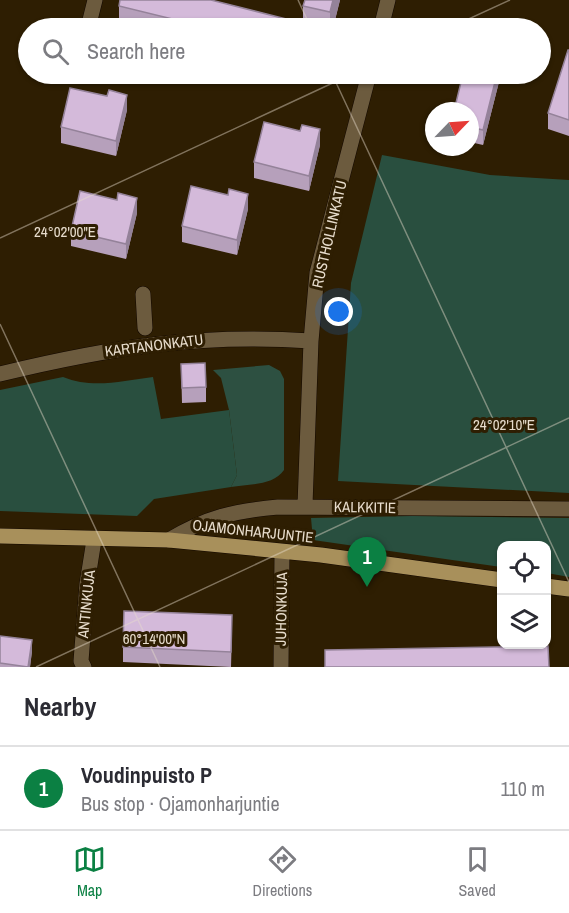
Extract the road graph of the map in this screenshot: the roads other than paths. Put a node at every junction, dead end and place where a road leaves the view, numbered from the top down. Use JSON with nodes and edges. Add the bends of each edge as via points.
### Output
{"nodes":[{"id":1,"x":95,"y":0,"type":"edge"},
{"id":2,"x":388,"y":0,"type":"edge"},
{"id":3,"x":90,"y":18,"type":"edge"},
{"id":4,"x":384,"y":18,"type":"edge"},
{"id":5,"x":366,"y":84,"type":"edge"},
{"id":6,"x":143,"y":294,"type":"dead end"},
{"id":7,"x":145,"y":328,"type":"dead end"},
{"id":8,"x":311,"y":341,"type":"junction"},
{"id":9,"x":0,"y":374,"type":"edge"},
{"id":10,"x":305,"y":505,"type":"junction"},
{"id":11,"x":569,"y":509,"type":"edge"},
{"id":12,"x":0,"y":536,"type":"edge"},
{"id":13,"x":94,"y":540,"type":"junction"},
{"id":14,"x":169,"y":540,"type":"junction"},
{"id":15,"x":282,"y":552,"type":"junction"},
{"id":16,"x":497,"y":579,"type":"edge"},
{"id":17,"x":551,"y":587,"type":"edge"},
{"id":18,"x":569,"y":590,"type":"edge"},
{"id":19,"x":84,"y":667,"type":"edge"},
{"id":20,"x":281,"y":667,"type":"edge"}],
"edges":[{"from":1,"to":3,"type":"street"},
{"from":2,"to":4,"type":"street"},
{"from":5,"to":8,"type":"street","name":"RUSTHOLLINKATU","via":[[317,273]]},
{"from":6,"to":7,"type":"street"},
{"from":8,"to":9,"type":"street","name":"KARTANONKATU","via":[[177,340]]},
{"from":8,"to":10,"type":"street","name":"RUSTHOLLINKATU"},
{"from":10,"to":11,"type":"street","name":"KALKKITIE"},
{"from":10,"to":14,"type":"street","name":"KALKKITIE","via":[[249,510],[199,522]]},
{"from":12,"to":13,"type":"main road","name":"OJAMONHARJUNTIE"},
{"from":13,"to":14,"type":"main road","name":"OJAMONHARJUNTIE"},
{"from":13,"to":19,"type":"street","name":"ANTINKUJA","via":[[87,584],[81,662]]},
{"from":14,"to":15,"type":"main road","name":"OJAMONHARJUNTIE"},
{"from":15,"to":16,"type":"main road","name":"OJAMONHARJUNTIE"},
{"from":15,"to":20,"type":"street","name":"JUHONKUJA"},
{"from":17,"to":18,"type":"main road"}]}
